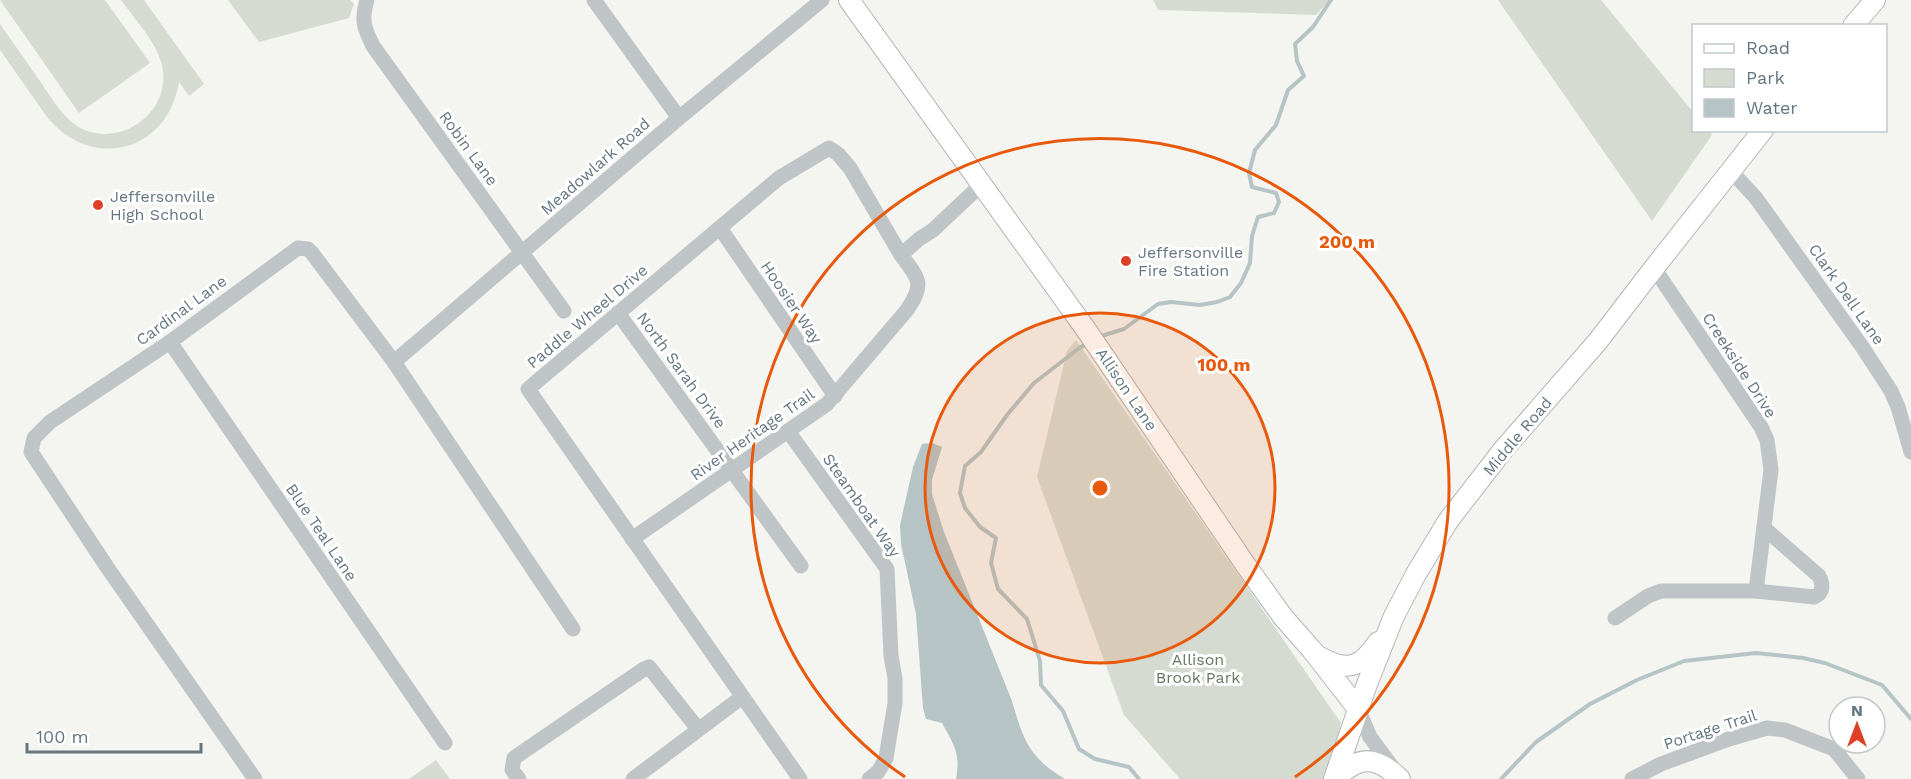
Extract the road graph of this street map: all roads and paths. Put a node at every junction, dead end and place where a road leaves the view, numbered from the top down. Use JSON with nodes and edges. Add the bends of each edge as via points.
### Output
{"nodes":[{"id":1,"x":367,"y":0,"type":"edge"},
{"id":2,"x":594,"y":0,"type":"edge"},
{"id":3,"x":822,"y":0,"type":"edge"},
{"id":4,"x":849,"y":0,"type":"edge"},
{"id":5,"x":1875,"y":0,"type":"edge"},
{"id":6,"x":1855,"y":24,"type":"edge"},
{"id":7,"x":679,"y":118,"type":"junction"},
{"id":8,"x":1761,"y":132,"type":"edge"},
{"id":9,"x":1731,"y":171,"type":"junction"},
{"id":10,"x":982,"y":184,"type":"junction"},
{"id":11,"x":720,"y":228,"type":"junction"},
{"id":12,"x":521,"y":253,"type":"junction"},
{"id":13,"x":901,"y":255,"type":"junction"},
{"id":14,"x":1654,"y":267,"type":"junction"},
{"id":15,"x":564,"y":311,"type":"dead end"},
{"id":16,"x":618,"y":314,"type":"junction"},
{"id":17,"x":170,"y":342,"type":"junction"},
{"id":18,"x":394,"y":362,"type":"junction"},
{"id":19,"x":835,"y":396,"type":"junction"},
{"id":20,"x":788,"y":431,"type":"junction"},
{"id":21,"x":1911,"y":452,"type":"edge"},
{"id":22,"x":733,"y":470,"type":"junction"},
{"id":23,"x":1764,"y":528,"type":"junction"},
{"id":24,"x":632,"y":539,"type":"junction"},
{"id":25,"x":801,"y":566,"type":"dead end"},
{"id":26,"x":1756,"y":591,"type":"junction"},
{"id":27,"x":1615,"y":618,"type":"dead end"},
{"id":28,"x":573,"y":629,"type":"dead end"},
{"id":29,"x":1388,"y":631,"type":"junction"},
{"id":30,"x":1316,"y":654,"type":"junction"},
{"id":31,"x":742,"y":697,"type":"junction"},
{"id":32,"x":1358,"y":709,"type":"junction"},
{"id":33,"x":698,"y":729,"type":"junction"},
{"id":34,"x":445,"y":743,"type":"dead end"},
{"id":35,"x":255,"y":779,"type":"edge"},
{"id":36,"x":519,"y":779,"type":"edge"},
{"id":37,"x":633,"y":779,"type":"edge"},
{"id":38,"x":800,"y":779,"type":"edge"},
{"id":39,"x":869,"y":779,"type":"edge"},
{"id":40,"x":1335,"y":779,"type":"edge"},
{"id":41,"x":1401,"y":779,"type":"edge"},
{"id":42,"x":1632,"y":779,"type":"edge"},
{"id":43,"x":1858,"y":779,"type":"edge"}],
"edges":[{"from":1,"to":12,"type":"street","name":"Robin Lane","via":[[363,21],[373,46]]},
{"from":2,"to":7,"type":"street"},
{"from":3,"to":7,"type":"street","name":"Meadowlark Road"},
{"from":4,"to":10,"type":"main road","name":"Allison Lane"},
{"from":5,"to":6,"type":"main road"},
{"from":7,"to":12,"type":"street","name":"Meadowlark Road"},
{"from":8,"to":9,"type":"main road","name":"Middle Road"},
{"from":9,"to":14,"type":"main road","name":"Middle Road"},
{"from":9,"to":21,"type":"street","name":"Clark Dell Lane","via":[[1756,198],[1891,391]]},
{"from":10,"to":13,"type":"street"},
{"from":10,"to":30,"type":"main road","name":"Allison Lane","via":[[1087,330],[1247,567]]},
{"from":11,"to":13,"type":"street","name":"Paddle Wheel Drive","via":[[779,178],[829,148],[850,168]]},
{"from":11,"to":16,"type":"street","name":"Paddle Wheel Drive"},
{"from":11,"to":19,"type":"street","name":"Hoosier Way"},
{"from":12,"to":15,"type":"street","name":"Robin Lane"},
{"from":12,"to":18,"type":"street","name":"Meadowlark Road"},
{"from":13,"to":19,"type":"street","name":"River Heritage Trail","via":[[917,277],[917,295]]},
{"from":14,"to":23,"type":"street","name":"Creekside Drive","via":[[1767,440],[1771,470]]},
{"from":14,"to":29,"type":"main road","name":"Middle Road","via":[[1598,341],[1503,450],[1448,521]]},
{"from":16,"to":22,"type":"street","name":"North Sarah Drive"},
{"from":16,"to":24,"type":"street","name":"Paddle Wheel Drive","via":[[528,389]]},
{"from":17,"to":18,"type":"street","name":"Cardinal Lane","via":[[303,248],[312,253]]},
{"from":17,"to":34,"type":"street","name":"Blue Teal Lane"},
{"from":17,"to":35,"type":"street","name":"Cardinal Lane","via":[[50,422],[34,438],[31,452]]},
{"from":18,"to":28,"type":"street","name":"Cardinal Lane"},
{"from":19,"to":20,"type":"street","name":"River Heritage Trail"},
{"from":20,"to":22,"type":"street","name":"River Heritage Trail"},
{"from":20,"to":39,"type":"street","name":"Steamboat Way","via":[[887,569],[895,703],[886,758]]},
{"from":22,"to":24,"type":"street","name":"River Heritage Trail"},
{"from":22,"to":25,"type":"street","name":"North Sarah Drive"},
{"from":23,"to":26,"type":"street","name":"Creekside Drive"},
{"from":23,"to":26,"type":"street","via":[[1823,583],[1814,597]]},
{"from":24,"to":31,"type":"street","name":"Paddle Wheel Drive"},
{"from":26,"to":27,"type":"street","via":[[1661,591]]},
{"from":29,"to":30,"type":"main road","via":[[1359,663],[1347,668]]},
{"from":29,"to":32,"type":"main road","name":"Middle Road"},
{"from":30,"to":32,"type":"main road","name":"Allison Lane"},
{"from":31,"to":33,"type":"street"},
{"from":31,"to":38,"type":"street","name":"Paddle Wheel Drive"},
{"from":32,"to":40,"type":"main road","name":"Middle Road"},
{"from":32,"to":41,"type":"street","name":"Allison Lane","via":[[1370,737]]},
{"from":33,"to":36,"type":"street","via":[[649,667],[514,758],[512,770]]},
{"from":33,"to":37,"type":"street"},
{"from":40,"to":41,"type":"main road","via":[[1356,762],[1374,761]]},
{"from":42,"to":43,"type":"street","name":"Portage Trail","via":[[1671,760],[1767,728],[1785,730],[1834,749]]}]}
